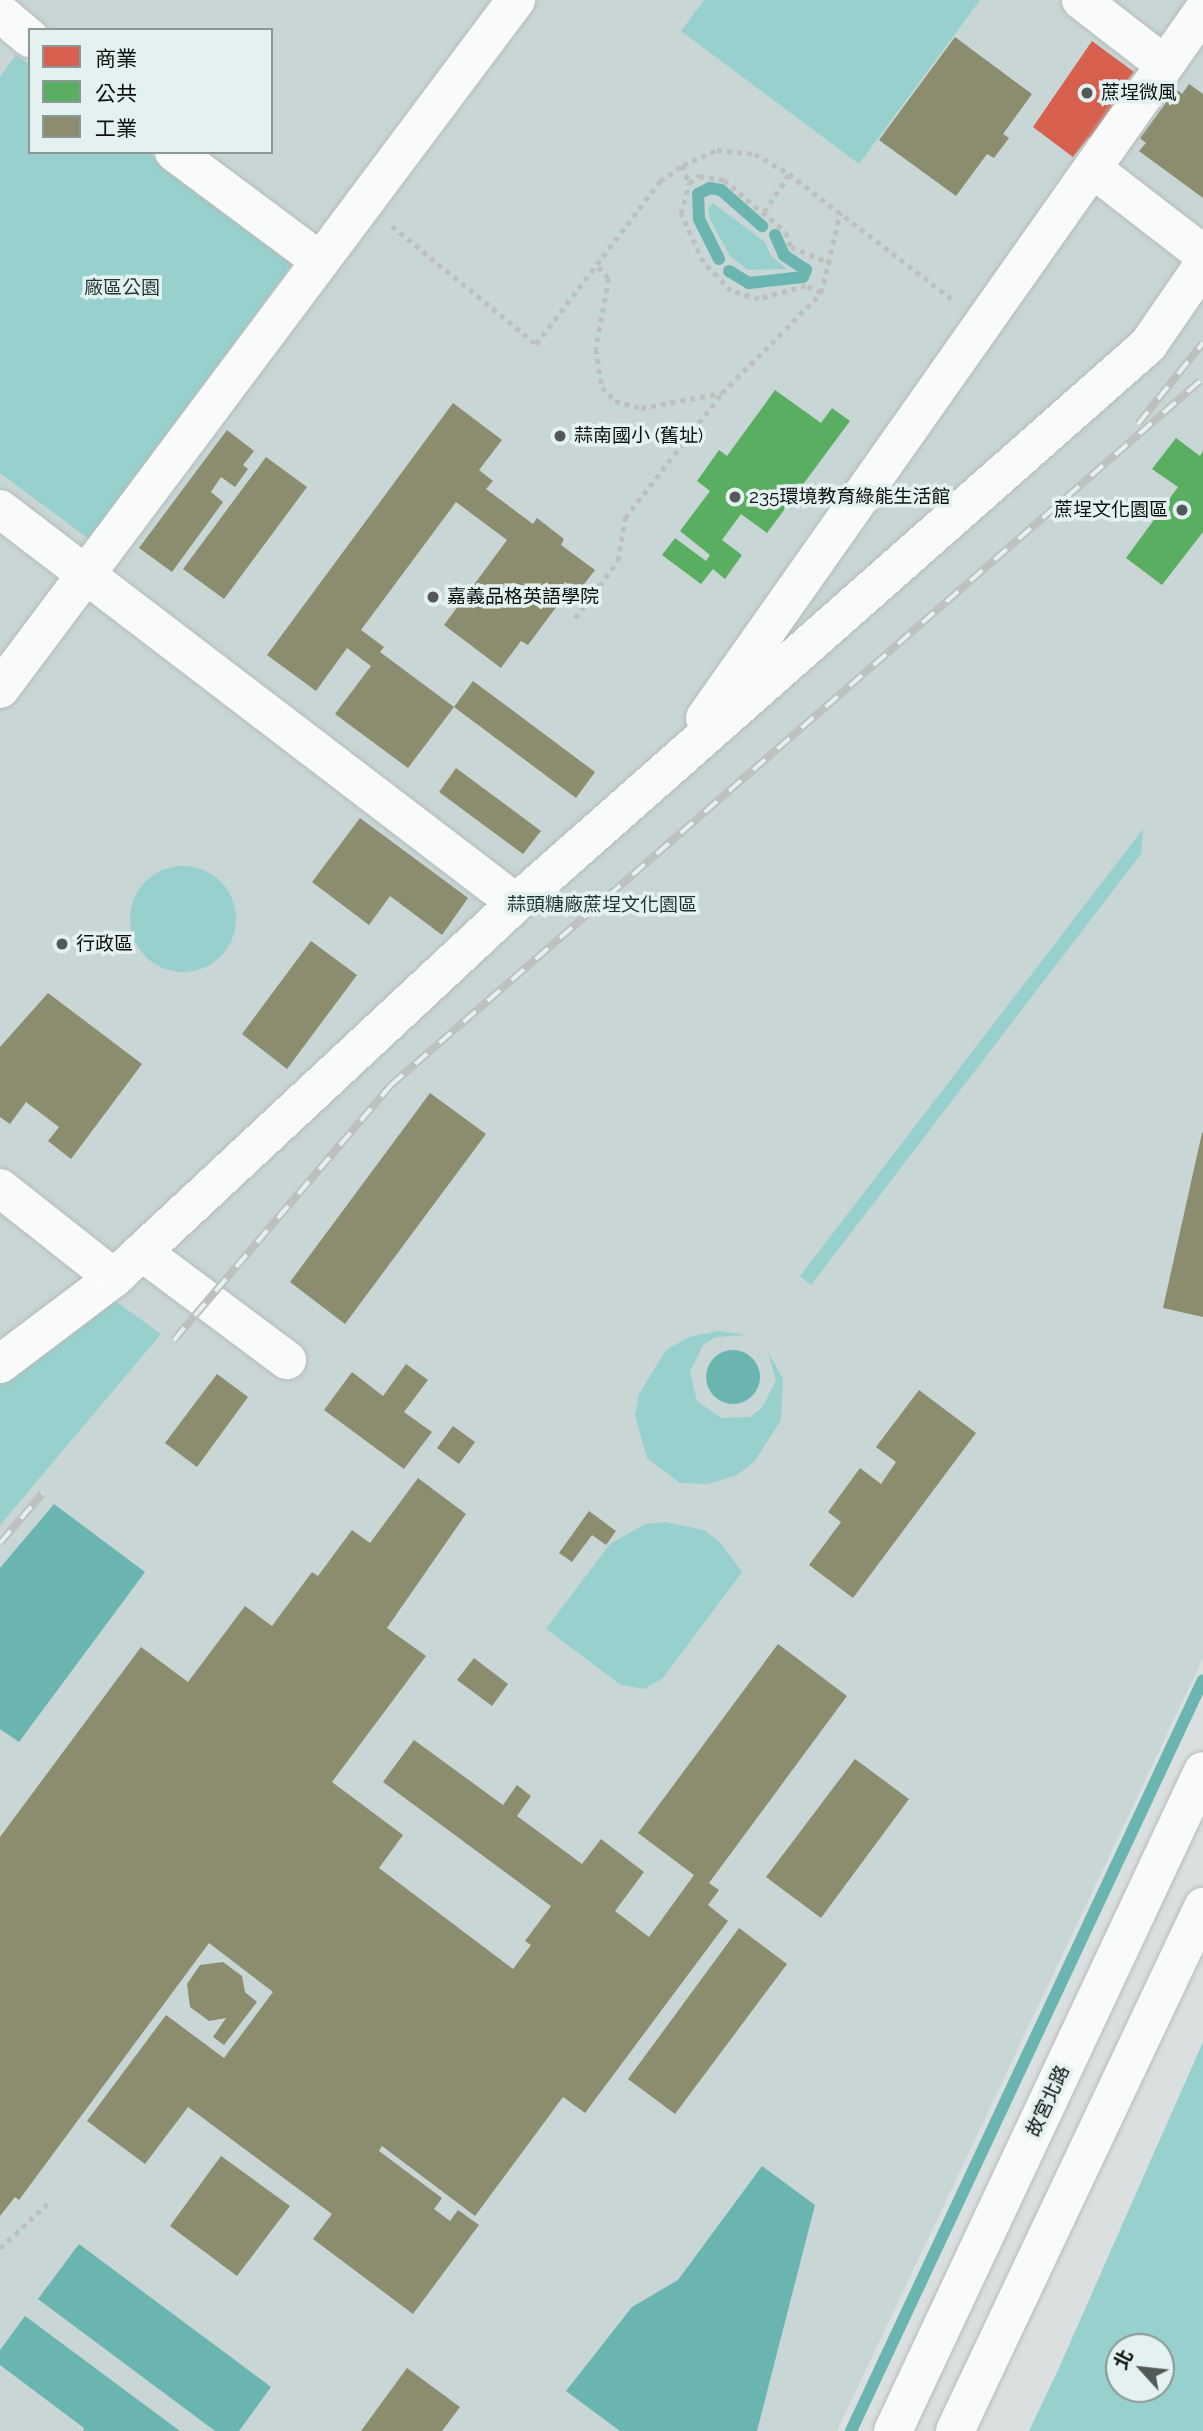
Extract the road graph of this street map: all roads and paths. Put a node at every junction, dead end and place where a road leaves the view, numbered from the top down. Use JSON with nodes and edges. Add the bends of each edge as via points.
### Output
{"nodes":[{"id":1,"x":516,"y":0,"type":"edge"},
{"id":2,"x":1081,"y":0,"type":"edge"},
{"id":3,"x":1203,"y":11,"type":"edge"},
{"id":4,"x":0,"y":13,"type":"edge"},
{"id":5,"x":28,"y":36,"type":"edge"},
{"id":6,"x":1165,"y":65,"type":"junction"},
{"id":7,"x":177,"y":154,"type":"edge"},
{"id":8,"x":683,"y":164,"type":"junction"},
{"id":9,"x":1093,"y":169,"type":"junction"},
{"id":10,"x":789,"y":174,"type":"junction"},
{"id":11,"x":689,"y":183,"type":"junction"},
{"id":12,"x":364,"y":203,"type":"junction"},
{"id":13,"x":764,"y":212,"type":"junction"},
{"id":14,"x":840,"y":213,"type":"junction"},
{"id":15,"x":1203,"y":254,"type":"edge"},
{"id":16,"x":320,"y":261,"type":"junction"},
{"id":17,"x":831,"y":263,"type":"junction"},
{"id":18,"x":1203,"y":265,"type":"edge"},
{"id":19,"x":598,"y":267,"type":"junction"},
{"id":20,"x":821,"y":293,"type":"junction"},
{"id":21,"x":984,"y":324,"type":"junction"},
{"id":22,"x":722,"y":393,"type":"junction"},
{"id":23,"x":0,"y":509,"type":"edge"},
{"id":24,"x":86,"y":574,"type":"junction"},
{"id":25,"x":575,"y":618,"type":"dead end"},
{"id":26,"x":0,"y":689,"type":"edge"},
{"id":27,"x":666,"y":775,"type":"junction"},
{"id":28,"x":516,"y":903,"type":"junction"},
{"id":29,"x":0,"y":1188,"type":"edge"},
{"id":30,"x":142,"y":1252,"type":"junction"},
{"id":31,"x":114,"y":1278,"type":"junction"},
{"id":32,"x":288,"y":1360,"type":"dead end"},
{"id":33,"x":0,"y":1364,"type":"edge"},
{"id":34,"x":1203,"y":1771,"type":"edge"},
{"id":35,"x":1203,"y":1907,"type":"edge"},
{"id":36,"x":49,"y":2202,"type":"dead end"},
{"id":37,"x":0,"y":2248,"type":"edge"},
{"id":38,"x":893,"y":2431,"type":"edge"},
{"id":39,"x":955,"y":2431,"type":"edge"}],
"edges":[{"from":1,"to":12,"type":"street"},
{"from":2,"to":6,"type":"street"},
{"from":3,"to":6,"type":"street"},
{"from":4,"to":5,"type":"street"},
{"from":6,"to":9,"type":"street"},
{"from":7,"to":16,"type":"street"},
{"from":8,"to":10,"type":"path","via":[[717,150],[755,154]]},
{"from":8,"to":11,"type":"path"},
{"from":8,"to":19,"type":"path","via":[[660,181]]},
{"from":9,"to":15,"type":"street"},
{"from":9,"to":21,"type":"street"},
{"from":10,"to":13,"type":"path"},
{"from":10,"to":14,"type":"path"},
{"from":11,"to":13,"type":"path","via":[[699,176],[724,180]]},
{"from":11,"to":20,"type":"path","via":[[681,214],[703,262],[731,290],[759,299],[807,286]]},
{"from":12,"to":16,"type":"street"},
{"from":12,"to":19,"type":"path","via":[[536,344]]},
{"from":13,"to":17,"type":"path","via":[[786,232],[791,247]]},
{"from":14,"to":17,"type":"path"},
{"from":14,"to":21,"type":"path"},
{"from":16,"to":24,"type":"street"},
{"from":17,"to":20,"type":"path"},
{"from":18,"to":27,"type":"street","via":[[1148,345]]},
{"from":19,"to":22,"type":"path","via":[[609,278],[596,349],[603,387],[615,401],[641,408]]},
{"from":20,"to":22,"type":"path"},
{"from":21,"to":27,"type":"street"},
{"from":22,"to":25,"type":"path","via":[[625,518],[618,561]]},
{"from":23,"to":24,"type":"street"},
{"from":24,"to":26,"type":"street"},
{"from":24,"to":28,"type":"street"},
{"from":27,"to":28,"type":"street"},
{"from":28,"to":30,"type":"street"},
{"from":29,"to":31,"type":"street"},
{"from":30,"to":31,"type":"street"},
{"from":30,"to":32,"type":"street"},
{"from":31,"to":33,"type":"street"},
{"from":34,"to":38,"type":"street","name":"故宮北路"},
{"from":35,"to":39,"type":"street"},
{"from":36,"to":37,"type":"path"}]}
